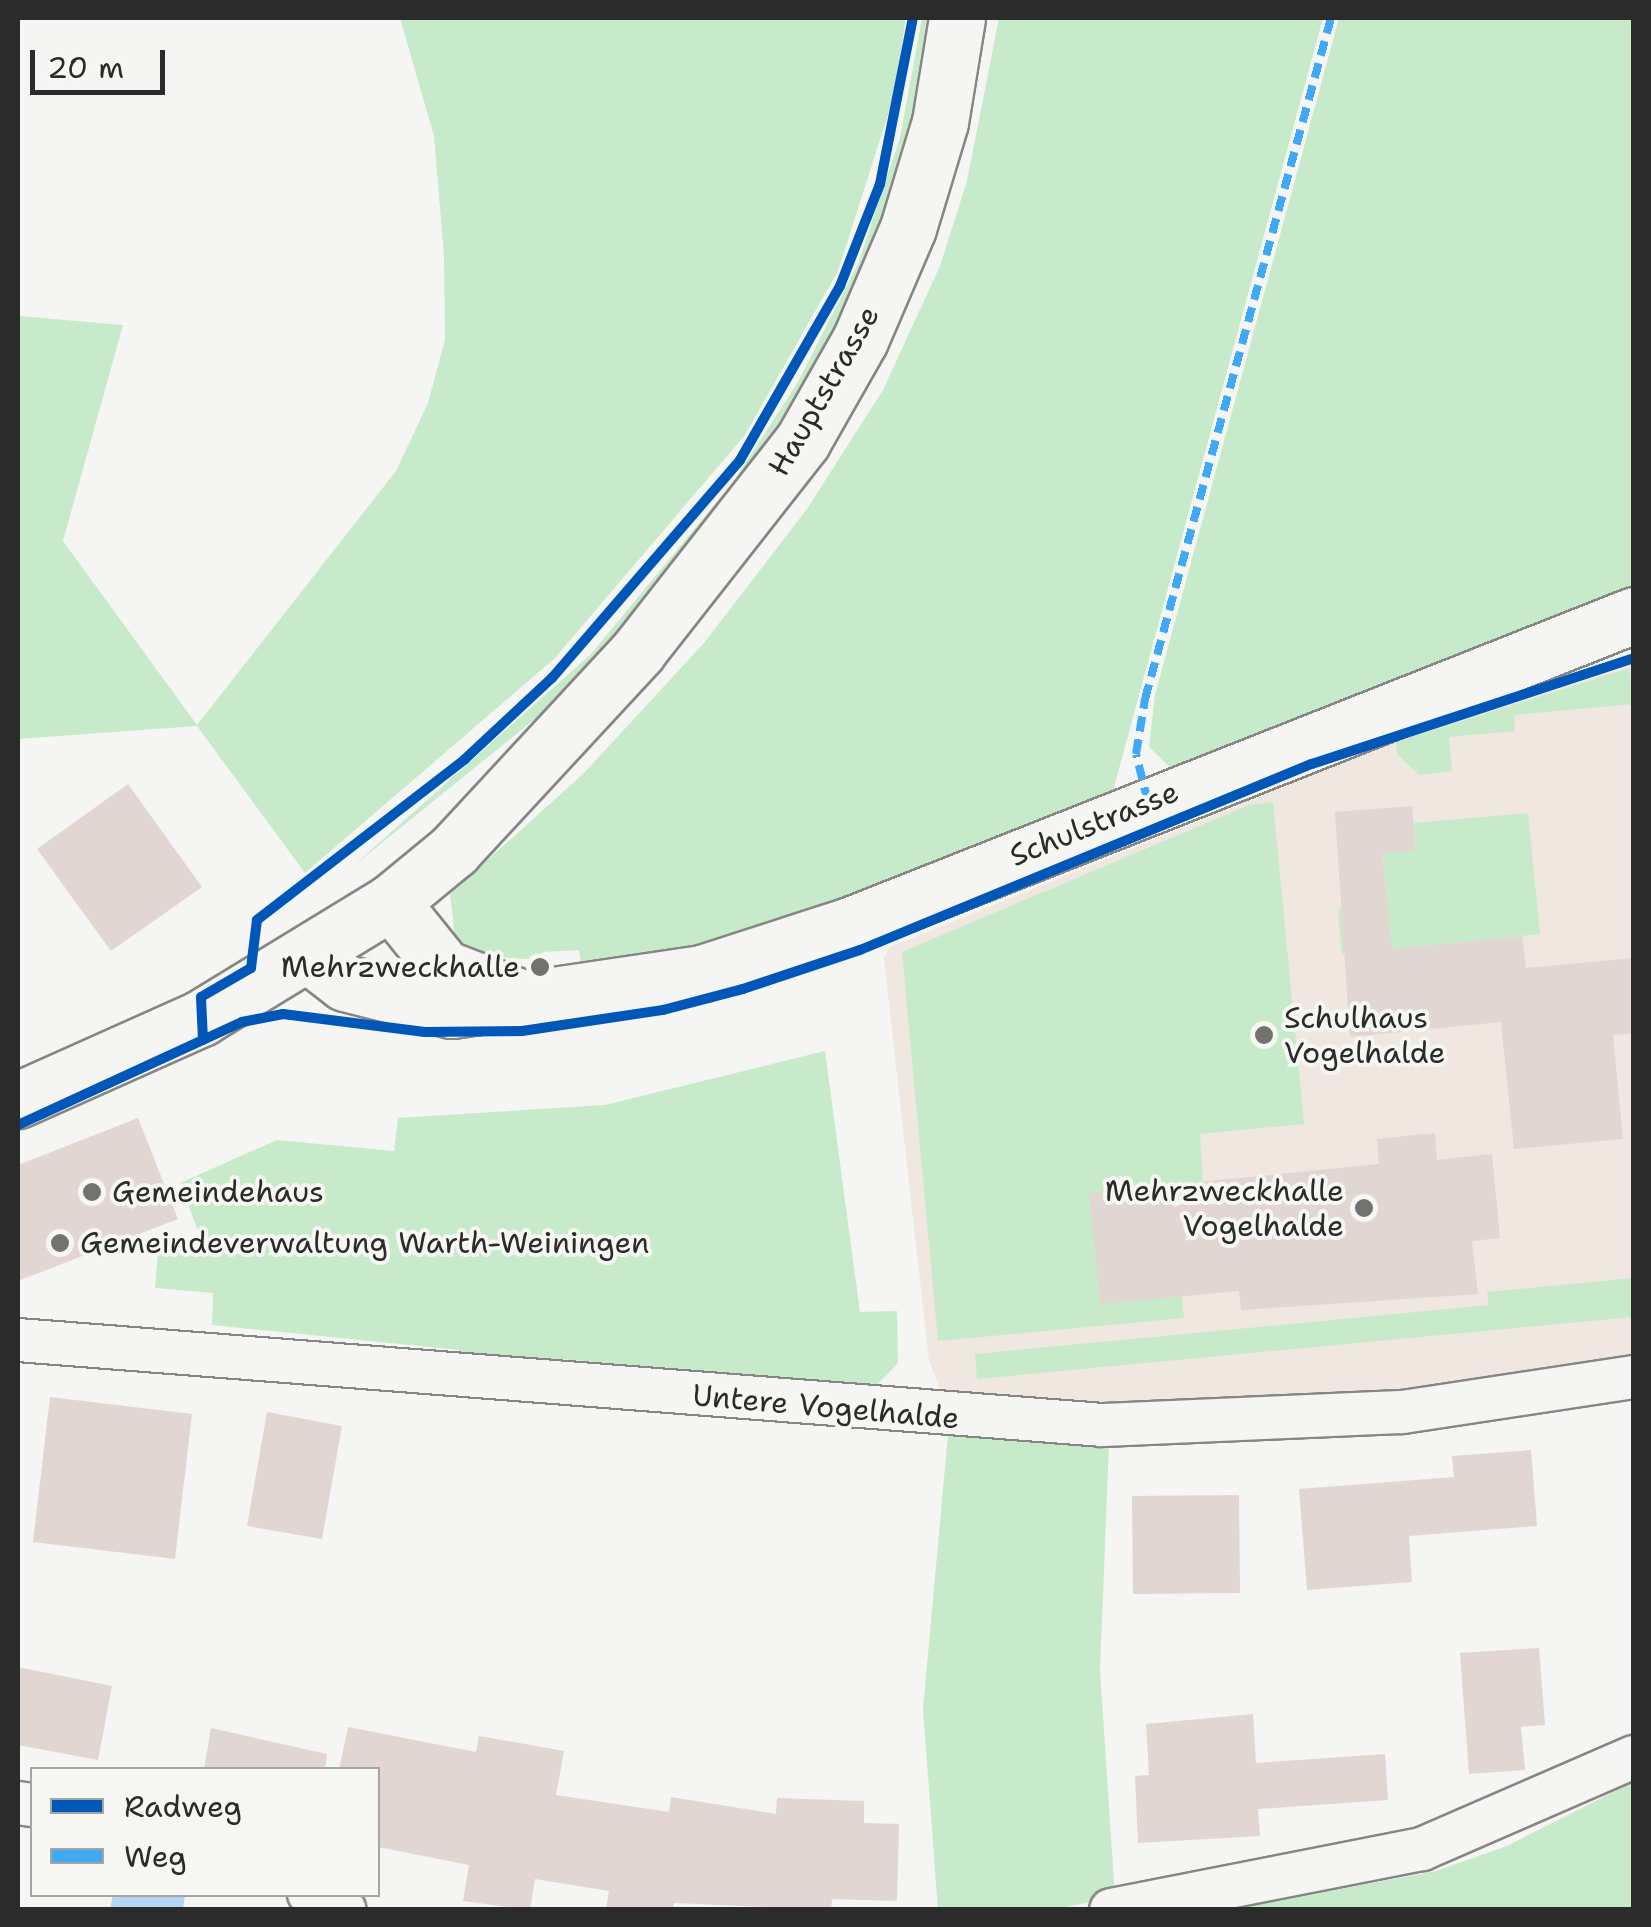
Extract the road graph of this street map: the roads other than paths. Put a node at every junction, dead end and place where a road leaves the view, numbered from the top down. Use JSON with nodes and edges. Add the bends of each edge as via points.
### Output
{"nodes":[{"id":1,"x":957,"y":18,"type":"edge"},
{"id":2,"x":1634,"y":615,"type":"edge"},
{"id":3,"x":583,"y":709,"type":"junction"},
{"id":4,"x":391,"y":902,"type":"junction"},
{"id":5,"x":321,"y":920,"type":"junction"},
{"id":6,"x":545,"y":999,"type":"junction"},
{"id":7,"x":18,"y":1072,"type":"edge"},
{"id":8,"x":18,"y":1100,"type":"edge"},
{"id":9,"x":18,"y":1340,"type":"edge"},
{"id":10,"x":1634,"y":1377,"type":"edge"},
{"id":11,"x":1634,"y":1757,"type":"edge"},
{"id":12,"x":315,"y":1897,"type":"edge"},
{"id":13,"x":345,"y":1910,"type":"edge"},
{"id":14,"x":1111,"y":1910,"type":"edge"}],
"edges":[{"from":1,"to":3,"type":"main road","name":"Hauptstrasse","via":[[919,193],[860,340],[802,442],[724,549]]},
{"from":2,"to":6,"type":"main road","name":"Schulstrasse","via":[[780,950],[702,973]]},
{"from":3,"to":4,"type":"main road","name":"Hauptstrasse","via":[[454,850]]},
{"from":3,"to":5,"type":"main road","name":"Hauptstrasse"},
{"from":4,"to":5,"type":"main road"},
{"from":4,"to":6,"type":"main road","name":"Schulstrasse","via":[[444,968],[485,988]]},
{"from":5,"to":6,"type":"main road","name":"Schulstrasse","via":[[344,984],[414,1005],[489,1009]]},
{"from":5,"to":7,"type":"main road","name":"Hauptstrasse"},
{"from":5,"to":8,"type":"main road","name":"Hauptstrasse","via":[[154,1042]]},
{"from":9,"to":10,"type":"street","name":"Untere Vogelhalde","via":[[1102,1425],[1402,1412]]},
{"from":11,"to":14,"type":"street","via":[[1422,1849]]},
{"from":12,"to":13,"type":"street"}]}
